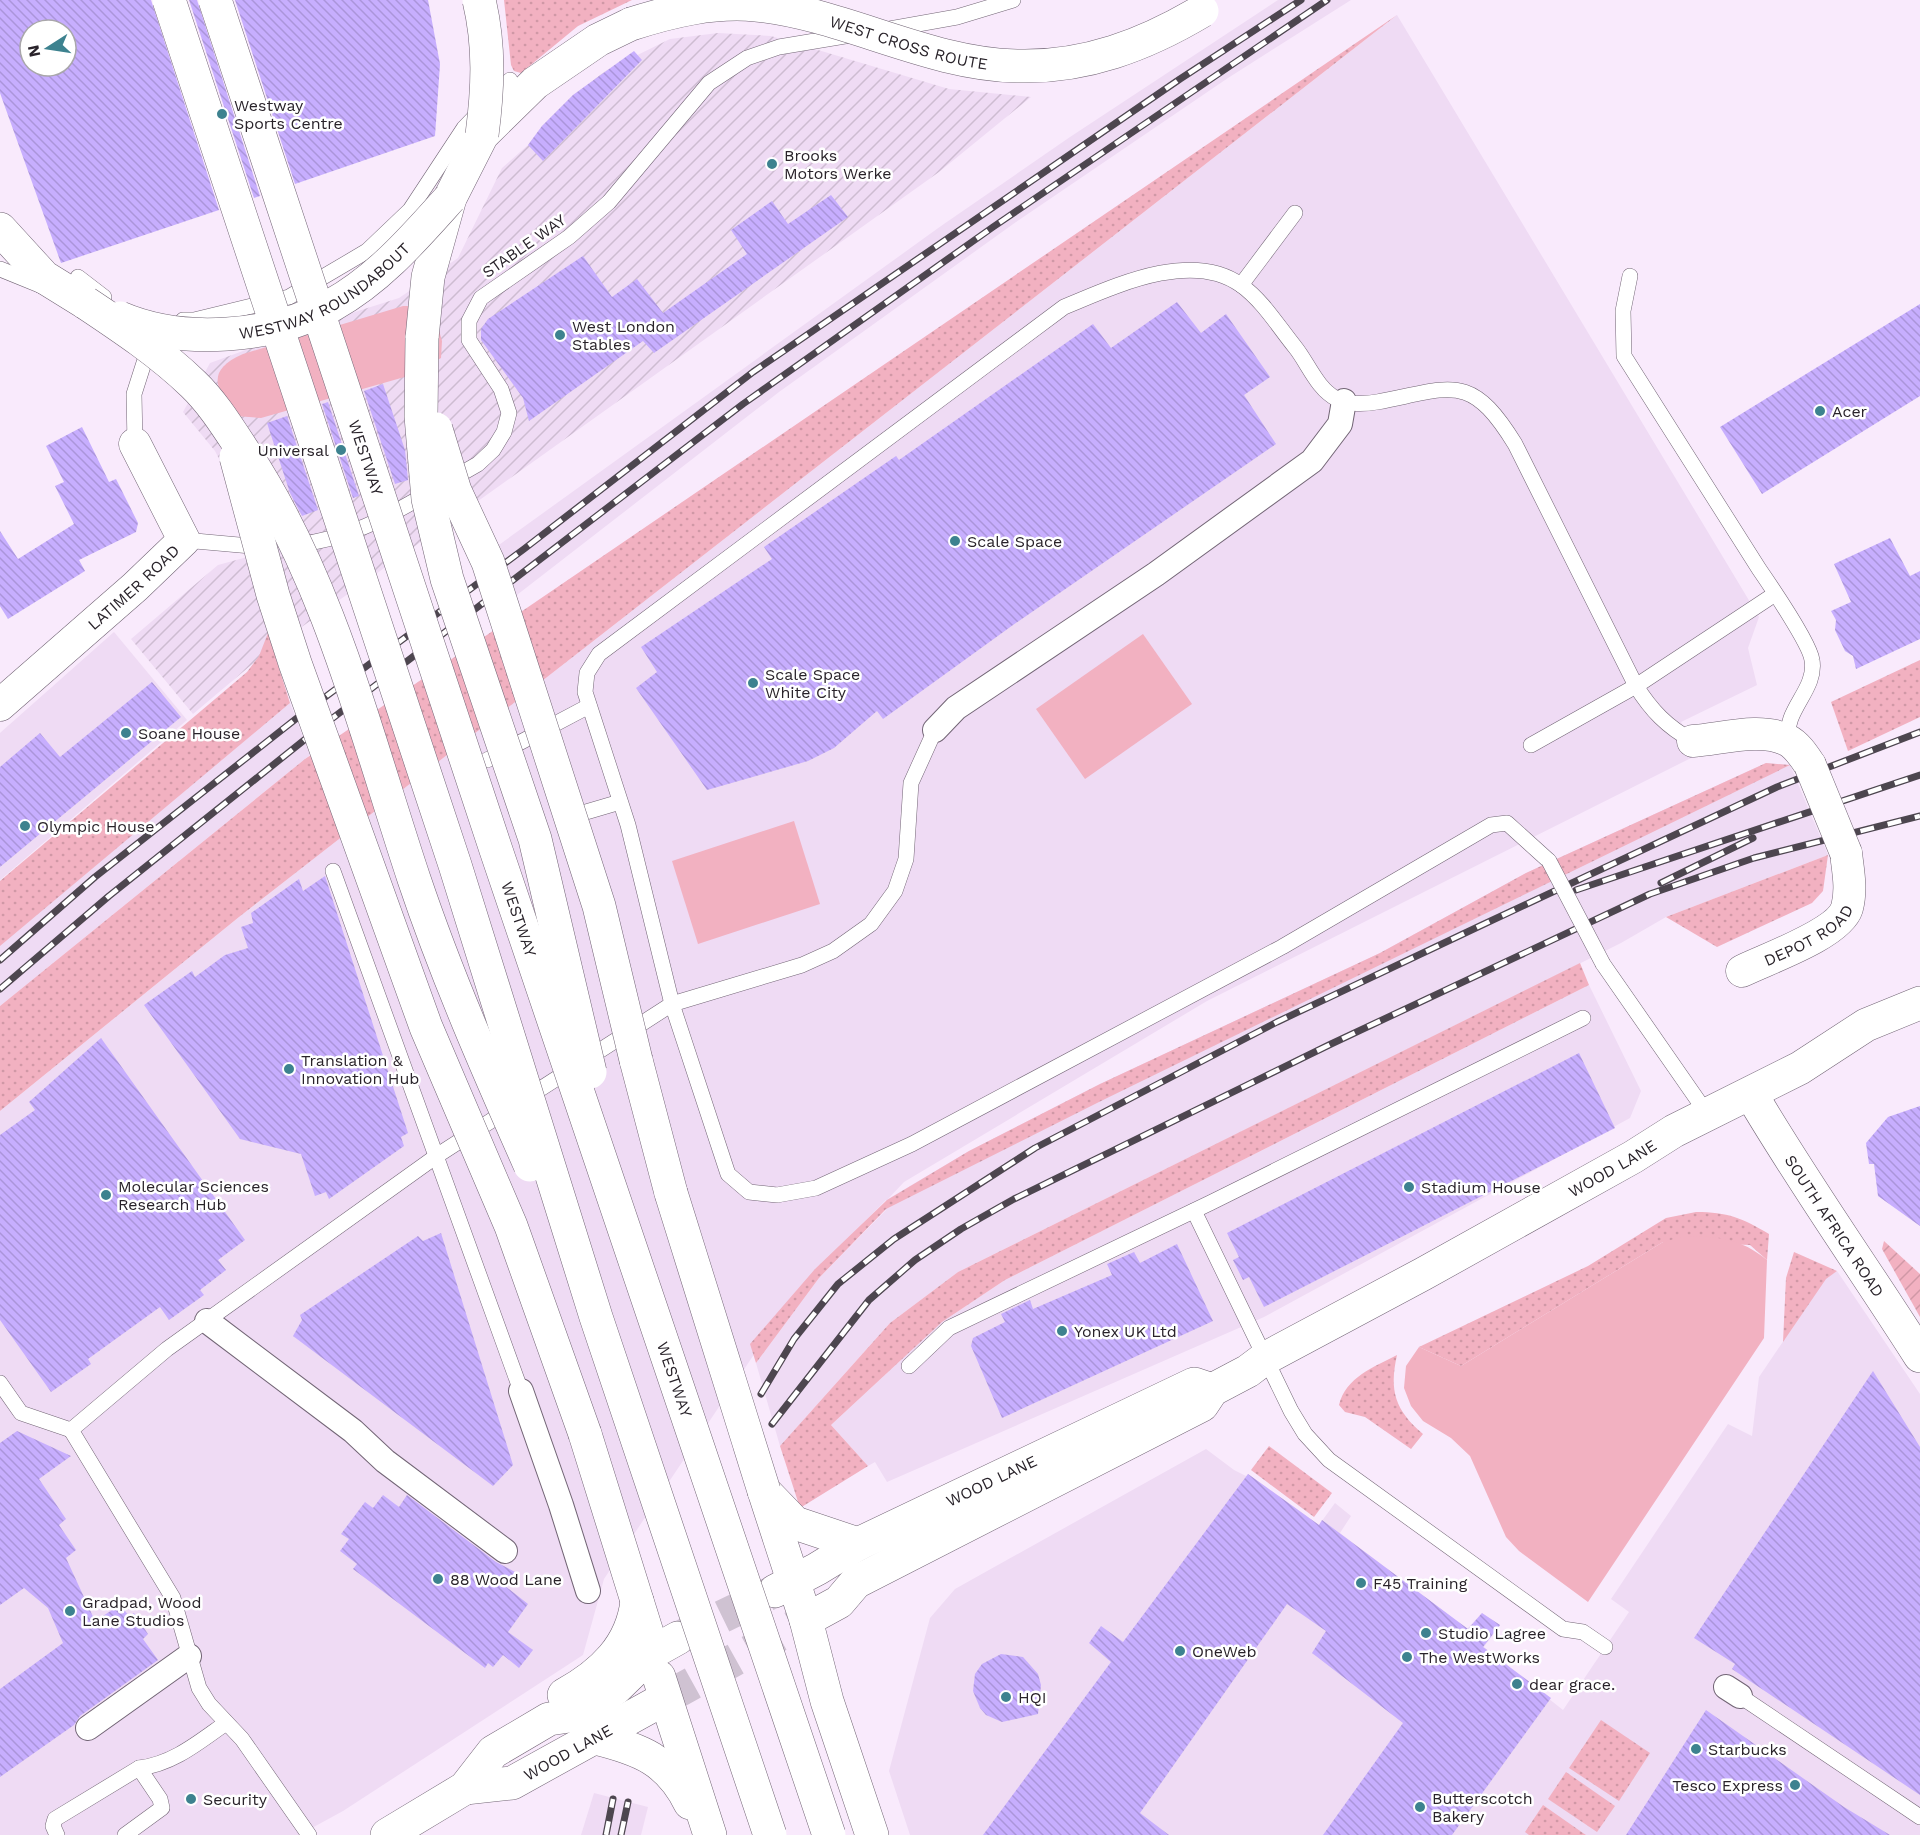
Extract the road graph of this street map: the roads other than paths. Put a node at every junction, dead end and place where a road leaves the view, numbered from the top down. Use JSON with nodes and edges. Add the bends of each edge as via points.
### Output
{"nodes":[{"id":1,"x":169,"y":0,"type":"edge"},
{"id":2,"x":215,"y":0,"type":"edge"},
{"id":3,"x":479,"y":0,"type":"edge"},
{"id":4,"x":1013,"y":0,"type":"edge"},
{"id":5,"x":1211,"y":6,"type":"edge"},
{"id":6,"x":510,"y":80,"type":"dead end"},
{"id":7,"x":482,"y":135,"type":"junction"},
{"id":8,"x":450,"y":198,"type":"junction"},
{"id":9,"x":1295,"y":213,"type":"dead end"},
{"id":10,"x":0,"y":229,"type":"edge"},
{"id":11,"x":0,"y":269,"type":"edge"},
{"id":12,"x":1630,"y":276,"type":"dead end"},
{"id":13,"x":1241,"y":285,"type":"junction"},
{"id":14,"x":82,"y":290,"type":"junction"},
{"id":15,"x":158,"y":320,"type":"junction"},
{"id":16,"x":422,"y":338,"type":"junction"},
{"id":17,"x":1344,"y":401,"type":"junction"},
{"id":18,"x":229,"y":429,"type":"junction"},
{"id":19,"x":135,"y":444,"type":"joint"},
{"id":20,"x":184,"y":540,"type":"junction"},
{"id":21,"x":1775,"y":594,"type":"junction"},
{"id":22,"x":1636,"y":686,"type":"junction"},
{"id":23,"x":4,"y":694,"type":"edge"},
{"id":24,"x":589,"y":706,"type":"junction"},
{"id":25,"x":935,"y":730,"type":"joint"},
{"id":26,"x":1788,"y":740,"type":"junction"},
{"id":27,"x":1693,"y":741,"type":"joint"},
{"id":28,"x":1532,"y":745,"type":"dead end"},
{"id":29,"x":487,"y":760,"type":"dead end"},
{"id":30,"x":620,"y":802,"type":"junction"},
{"id":31,"x":562,"y":819,"type":"dead end"},
{"id":32,"x":333,"y":871,"type":"dead end"},
{"id":33,"x":1742,"y":971,"type":"dead end"},
{"id":34,"x":1920,"y":1003,"type":"edge"},
{"id":35,"x":672,"y":1004,"type":"junction"},
{"id":36,"x":1583,"y":1018,"type":"dead end"},
{"id":37,"x":1751,"y":1094,"type":"junction"},
{"id":38,"x":1708,"y":1115,"type":"junction"},
{"id":39,"x":438,"y":1155,"type":"junction"},
{"id":40,"x":1194,"y":1211,"type":"junction"},
{"id":41,"x":627,"y":1239,"type":"junction"},
{"id":42,"x":596,"y":1317,"type":"junction"},
{"id":43,"x":207,"y":1321,"type":"junction"},
{"id":44,"x":1920,"y":1356,"type":"edge"},
{"id":45,"x":1263,"y":1359,"type":"junction"},
{"id":46,"x":909,"y":1366,"type":"dead end"},
{"id":47,"x":0,"y":1383,"type":"edge"},
{"id":48,"x":1212,"y":1390,"type":"junction"},
{"id":49,"x":521,"y":1391,"type":"joint"},
{"id":50,"x":71,"y":1430,"type":"junction"},
{"id":51,"x":764,"y":1491,"type":"junction"},
{"id":52,"x":858,"y":1544,"type":"junction"},
{"id":53,"x":506,"y":1551,"type":"dead end"},
{"id":54,"x":785,"y":1586,"type":"junction"},
{"id":55,"x":588,"y":1591,"type":"dead end"},
{"id":56,"x":637,"y":1601,"type":"junction"},
{"id":57,"x":806,"y":1620,"type":"junction"},
{"id":58,"x":665,"y":1645,"type":"junction"},
{"id":59,"x":1605,"y":1647,"type":"dead end"},
{"id":60,"x":189,"y":1656,"type":"junction"},
{"id":61,"x":1733,"y":1692,"type":"dead end"},
{"id":62,"x":664,"y":1699,"type":"junction"},
{"id":63,"x":549,"y":1719,"type":"junction"},
{"id":64,"x":226,"y":1723,"type":"junction"},
{"id":65,"x":88,"y":1728,"type":"dead end"},
{"id":66,"x":595,"y":1738,"type":"junction"},
{"id":67,"x":139,"y":1768,"type":"junction"},
{"id":68,"x":465,"y":1788,"type":"junction"},
{"id":69,"x":1920,"y":1817,"type":"edge"},
{"id":70,"x":57,"y":1835,"type":"edge"},
{"id":71,"x":125,"y":1835,"type":"edge"},
{"id":72,"x":309,"y":1835,"type":"edge"},
{"id":73,"x":387,"y":1835,"type":"edge"},
{"id":74,"x":708,"y":1835,"type":"edge"},
{"id":75,"x":770,"y":1835,"type":"edge"},
{"id":76,"x":829,"y":1835,"type":"edge"},
{"id":77,"x":872,"y":1835,"type":"edge"}],
"edges":[{"from":1,"to":42,"type":"main road","bridge":true,"via":[[455,866]]},
{"from":2,"to":41,"type":"main road","name":"WESTWAY","bridge":true},
{"from":3,"to":7,"type":"main road","name":"WESTWAY ROUNDABOUT","bridge":true,"via":[[486,27],[489,83]]},
{"from":4,"to":20,"type":"lane","name":"STABLE WAY","via":[[957,17],[779,48],[747,58],[709,83],[609,202],[569,237],[481,298],[469,321],[469,340],[501,389],[509,413],[504,432],[478,464],[367,528],[327,542],[240,547]]},
{"from":5,"to":7,"type":"main road","name":"WEST CROSS ROUTE","bridge":true,"via":[[1166,33],[1128,49],[1052,65],[1017,66],[949,56],[780,8],[702,6],[666,12],[598,40],[535,83]]},
{"from":6,"to":15,"type":"lane","via":[[464,128],[410,210],[367,251],[289,297],[194,320]]},
{"from":7,"to":8,"type":"main road","name":"WESTWAY ROUNDABOUT"},
{"from":8,"to":14,"type":"main road","name":"WESTWAY ROUNDABOUT","bridge":true,"via":[[406,247],[370,279],[331,305],[288,322],[216,336],[172,332],[129,322]]},
{"from":8,"to":16,"type":"main road","via":[[428,277]]},
{"from":9,"to":13,"type":"lane"},
{"from":10,"to":14,"type":"main road","name":"WESTWAY ROUNDABOUT","via":[[44,277]]},
{"from":11,"to":14,"type":"lane"},
{"from":12,"to":21,"type":"lane","via":[[1623,311],[1624,356]]},
{"from":13,"to":17,"type":"lane","via":[[1261,304],[1320,384]]},
{"from":13,"to":24,"type":"lane","via":[[1219,274],[1189,270],[1130,280],[1064,308],[599,654],[587,673],[585,692]]},
{"from":14,"to":15,"type":"lane"},
{"from":14,"to":18,"type":"main road","bridge":true,"via":[[118,325],[194,384]]},
{"from":15,"to":19,"type":"lane","via":[[134,394]]},
{"from":16,"to":41,"type":"main road","bridge":true,"via":[[421,416],[428,499],[447,579],[535,839]]},
{"from":16,"to":51,"type":"main road","bridge":true,"via":[[436,428],[455,491],[488,562],[599,906],[671,1193]]},
{"from":17,"to":22,"type":"lane","via":[[1365,404],[1450,388],[1476,395],[1515,444]]},
{"from":17,"to":25,"type":"street","via":[[1340,424],[1312,461],[1156,574],[956,708]]},
{"from":18,"to":42,"type":"main road","bridge":true,"via":[[275,499],[305,561],[332,629],[454,991]]},
{"from":18,"to":56,"type":"main road","bridge":true,"via":[[295,663],[426,1027],[511,1226],[585,1434]]},
{"from":19,"to":20,"type":"street","name":"LATIMER ROAD"},
{"from":20,"to":23,"type":"street","name":"LATIMER ROAD"},
{"from":21,"to":22,"type":"lane"},
{"from":21,"to":26,"type":"lane","via":[[1812,658],[1812,678],[1792,712]]},
{"from":22,"to":27,"type":"lane","via":[[1650,709],[1672,730]]},
{"from":22,"to":28,"type":"lane"},
{"from":24,"to":29,"type":"lane"},
{"from":24,"to":30,"type":"lane"},
{"from":25,"to":35,"type":"lane","via":[[911,783],[906,859],[895,891],[871,924],[833,951],[802,965]]},
{"from":26,"to":27,"type":"street","via":[[1751,733]]},
{"from":26,"to":33,"type":"street","name":"DEPOT ROAD","bridge":true,"via":[[1810,765],[1846,853],[1851,887],[1846,910],[1817,937]]},
{"from":30,"to":31,"type":"lane"},
{"from":30,"to":35,"type":"lane"},
{"from":32,"to":39,"type":"lane"},
{"from":34,"to":37,"type":"main road","name":"WOOD LANE","via":[[1866,1025]]},
{"from":35,"to":38,"type":"lane","bridge":true,"via":[[728,1174],[749,1192],[777,1195],[816,1188],[912,1144],[1282,947],[1491,825],[1507,823],[1549,861],[1603,964]]},
{"from":35,"to":39,"type":"lane"},
{"from":36,"to":40,"type":"lane"},
{"from":37,"to":38,"type":"main road","name":"WOOD LANE"},
{"from":37,"to":44,"type":"main road","name":"SOUTH AFRICA ROAD","via":[[1801,1179],[1843,1236]]},
{"from":38,"to":45,"type":"main road","name":"WOOD LANE"},
{"from":39,"to":43,"type":"lane"},
{"from":39,"to":49,"type":"lane"},
{"from":40,"to":45,"type":"lane"},
{"from":40,"to":46,"type":"lane","via":[[949,1328]]},
{"from":41,"to":76,"type":"main road","name":"WESTWAY","bridge":true},
{"from":42,"to":75,"type":"main road","bridge":true},
{"from":43,"to":50,"type":"lane","via":[[167,1349]]},
{"from":43,"to":53,"type":"street"},
{"from":45,"to":48,"type":"main road","name":"WOOD LANE"},
{"from":45,"to":59,"type":"lane","via":[[1305,1434],[1329,1460],[1563,1629],[1583,1632]]},
{"from":47,"to":50,"type":"lane","via":[[21,1413]]},
{"from":48,"to":52,"type":"main road","name":"WOOD LANE","via":[[1194,1384]]},
{"from":48,"to":57,"type":"main road","name":"WOOD LANE","via":[[1202,1405],[856,1582],[839,1602]]},
{"from":49,"to":55,"type":"street"},
{"from":50,"to":60,"type":"lane","via":[[172,1595]]},
{"from":51,"to":52,"type":"main road","via":[[795,1523]]},
{"from":51,"to":54,"type":"main road"},
{"from":52,"to":54,"type":"main road","name":"WOOD LANE"},
{"from":54,"to":57,"type":"main road"},
{"from":56,"to":58,"type":"main road"},
{"from":56,"to":63,"type":"main road","name":"WOOD LANE","via":[[635,1620],[623,1646],[594,1678],[561,1697]]},
{"from":57,"to":77,"type":"main road","via":[[827,1701]]},
{"from":58,"to":62,"type":"main road"},
{"from":58,"to":63,"type":"main road","name":"WOOD LANE","via":[[619,1685],[576,1715]]},
{"from":60,"to":64,"type":"lane","via":[[199,1688]]},
{"from":60,"to":65,"type":"street"},
{"from":61,"to":69,"type":"lane"},
{"from":62,"to":66,"type":"main road","name":"WOOD LANE"},
{"from":62,"to":74,"type":"main road","via":[[683,1745]]},
{"from":63,"to":68,"type":"main road","name":"WOOD LANE","via":[[493,1752]]},
{"from":64,"to":67,"type":"lane","via":[[188,1751]]},
{"from":64,"to":72,"type":"lane","via":[[242,1739]]},
{"from":66,"to":68,"type":"main road","name":"WOOD LANE","via":[[512,1783]]},
{"from":66,"to":74,"type":"main road","via":[[637,1750],[668,1769],[677,1778]]},
{"from":67,"to":70,"type":"lane","via":[[55,1819]]},
{"from":67,"to":71,"type":"lane","via":[[162,1808]]},
{"from":68,"to":73,"type":"main road","name":"WOOD LANE"}]}
